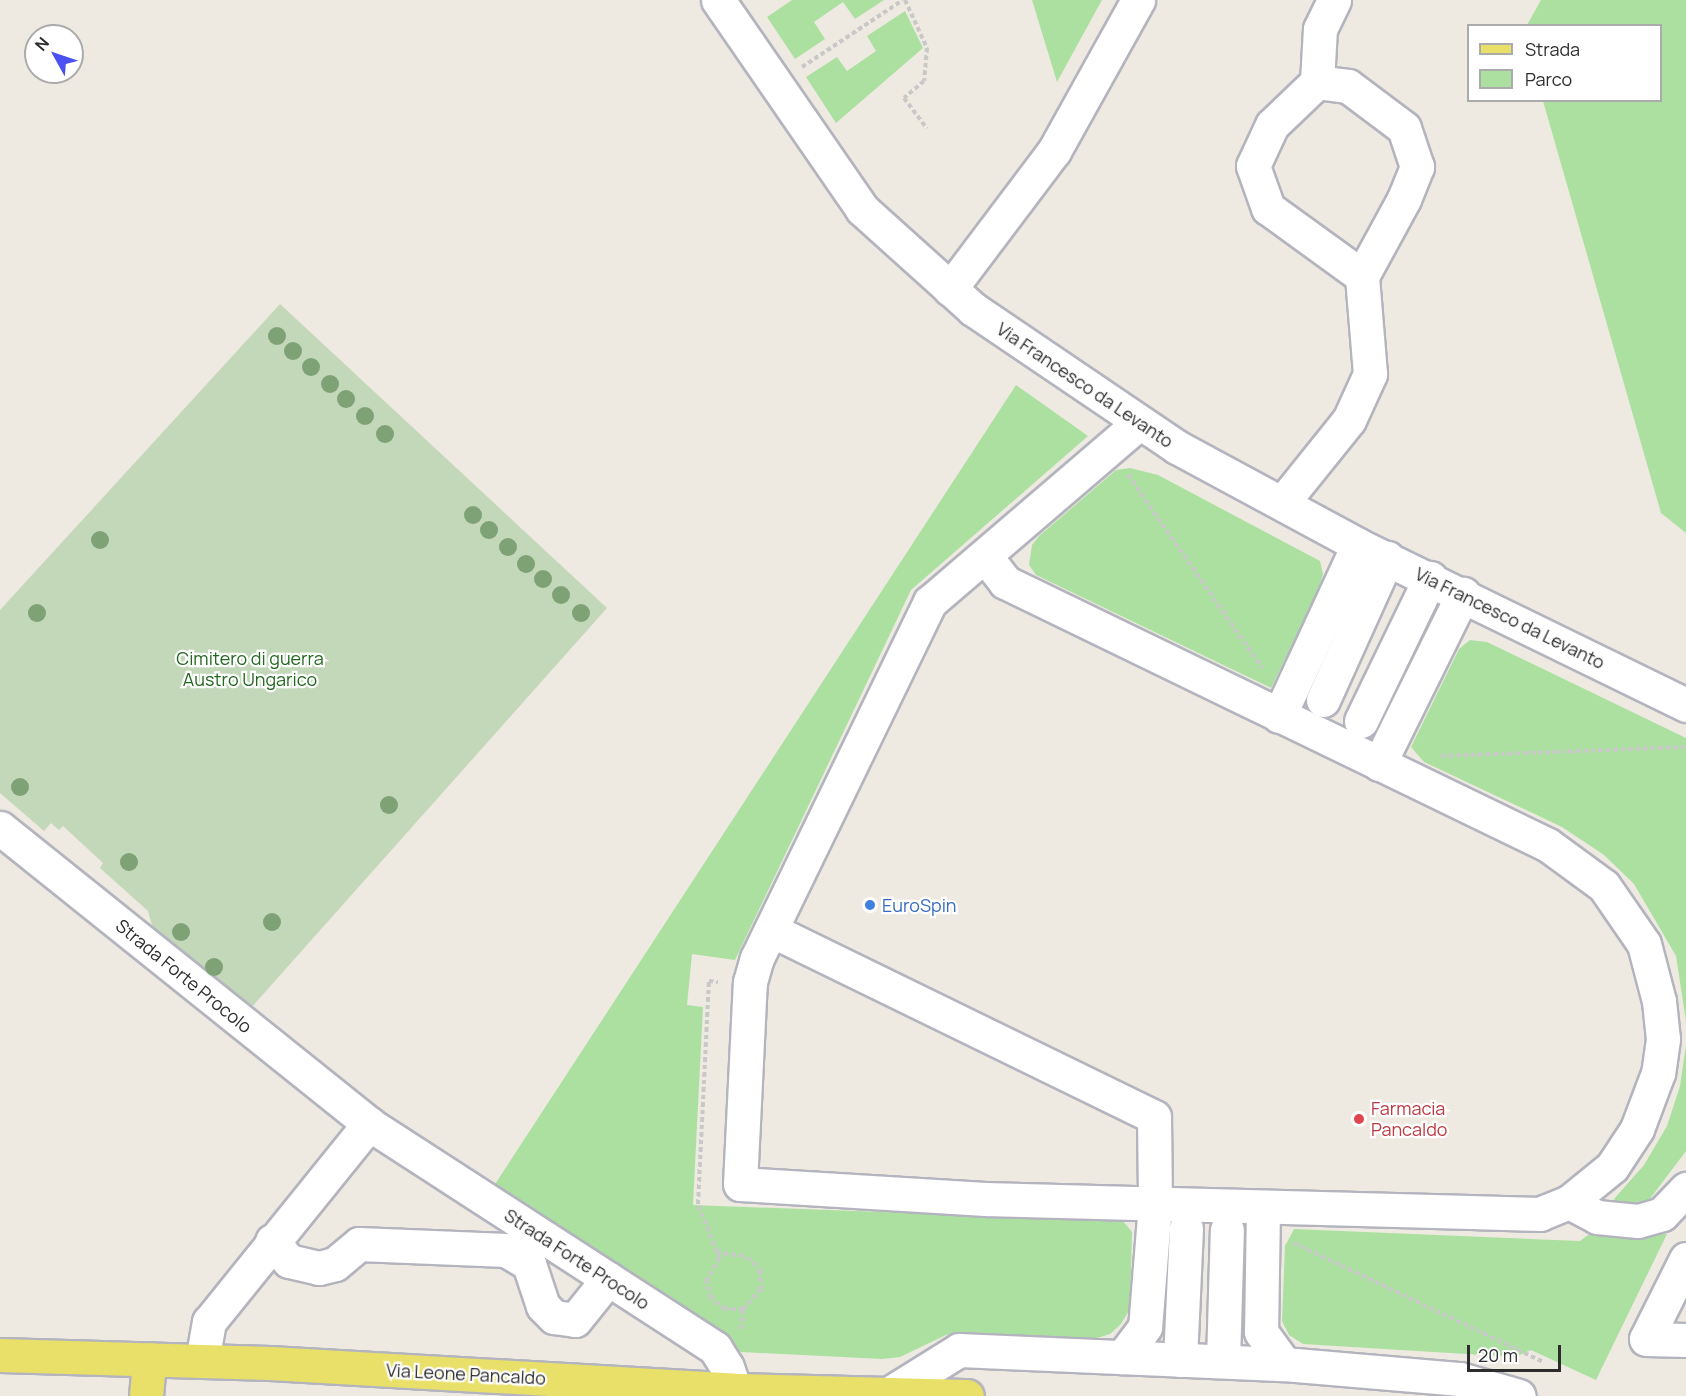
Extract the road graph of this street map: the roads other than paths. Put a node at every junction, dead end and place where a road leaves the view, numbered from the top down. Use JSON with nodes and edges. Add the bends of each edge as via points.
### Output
{"nodes":[{"id":1,"x":718,"y":0,"type":"edge"},
{"id":2,"x":1138,"y":0,"type":"edge"},
{"id":3,"x":1334,"y":0,"type":"edge"},
{"id":4,"x":1317,"y":82,"type":"junction"},
{"id":5,"x":1362,"y":276,"type":"junction"},
{"id":6,"x":950,"y":289,"type":"junction"},
{"id":7,"x":1138,"y":424,"type":"junction"},
{"id":8,"x":1283,"y":502,"type":"junction"},
{"id":9,"x":1372,"y":552,"type":"junction"},
{"id":10,"x":985,"y":556,"type":"junction"},
{"id":11,"x":1430,"y":578,"type":"junction"},
{"id":12,"x":1463,"y":594,"type":"junction"},
{"id":13,"x":1323,"y":700,"type":"dead end"},
{"id":14,"x":1686,"y":705,"type":"edge"},
{"id":15,"x":1279,"y":716,"type":"junction"},
{"id":16,"x":1361,"y":721,"type":"dead end"},
{"id":17,"x":1379,"y":764,"type":"junction"},
{"id":18,"x":0,"y":828,"type":"edge"},
{"id":19,"x":771,"y":930,"type":"junction"},
{"id":20,"x":369,"y":1124,"type":"junction"},
{"id":21,"x":1686,"y":1189,"type":"edge"},
{"id":22,"x":1569,"y":1202,"type":"junction"},
{"id":23,"x":1155,"y":1204,"type":"junction"},
{"id":24,"x":1263,"y":1208,"type":"junction"},
{"id":25,"x":1186,"y":1228,"type":"dead end"},
{"id":26,"x":1227,"y":1230,"type":"dead end"},
{"id":27,"x":272,"y":1241,"type":"junction"},
{"id":28,"x":1686,"y":1259,"type":"edge"},
{"id":29,"x":608,"y":1279,"type":"junction"},
{"id":30,"x":1686,"y":1340,"type":"edge"},
{"id":31,"x":0,"y":1355,"type":"edge"},
{"id":32,"x":1122,"y":1357,"type":"junction"},
{"id":33,"x":149,"y":1359,"type":"junction"},
{"id":34,"x":1180,"y":1360,"type":"junction"},
{"id":35,"x":202,"y":1361,"type":"junction"},
{"id":36,"x":1222,"y":1361,"type":"junction"},
{"id":37,"x":1284,"y":1364,"type":"junction"},
{"id":38,"x":735,"y":1390,"type":"junction"},
{"id":39,"x":890,"y":1393,"type":"junction"},
{"id":40,"x":146,"y":1396,"type":"edge"},
{"id":41,"x":967,"y":1396,"type":"edge"},
{"id":42,"x":1519,"y":1396,"type":"edge"}],
"edges":[{"from":1,"to":6,"type":"street","name":"Via Francesco da Levanto","via":[[862,209]]},
{"from":2,"to":6,"type":"street","via":[[1054,151]]},
{"from":3,"to":4,"type":"street","via":[[1320,29]]},
{"from":4,"to":5,"type":"street","via":[[1348,86],[1404,128],[1417,167]]},
{"from":4,"to":5,"type":"street","via":[[1272,125],[1253,166],[1268,208]]},
{"from":5,"to":8,"type":"street","via":[[1370,374],[1348,420]]},
{"from":6,"to":7,"type":"street","name":"Via Francesco da Levanto"},
{"from":7,"to":8,"type":"street","name":"Via Francesco da Levanto"},
{"from":7,"to":10,"type":"street"},
{"from":8,"to":9,"type":"street","name":"Via Francesco da Levanto"},
{"from":9,"to":11,"type":"street","name":"Via Francesco da Levanto"},
{"from":9,"to":13,"type":"street"},
{"from":9,"to":15,"type":"street"},
{"from":10,"to":15,"type":"street","via":[[1005,582]]},
{"from":10,"to":19,"type":"street","via":[[930,602]]},
{"from":11,"to":12,"type":"street","name":"Via Francesco da Levanto"},
{"from":11,"to":16,"type":"street"},
{"from":12,"to":14,"type":"street","name":"Via Francesco da Levanto"},
{"from":12,"to":17,"type":"street"},
{"from":15,"to":17,"type":"street"},
{"from":17,"to":22,"type":"street","via":[[1548,845],[1604,886],[1644,944],[1659,1001],[1663,1039],[1658,1073],[1637,1129],[1612,1167]]},
{"from":18,"to":20,"type":"street","name":"Strada Forte Procolo"},
{"from":19,"to":23,"type":"street","via":[[1154,1117]]},
{"from":19,"to":23,"type":"street","via":[[750,982],[740,1184]]},
{"from":20,"to":27,"type":"street"},
{"from":20,"to":29,"type":"street","name":"Strada Forte Procolo"},
{"from":21,"to":22,"type":"street","via":[[1662,1214],[1638,1221],[1597,1217]]},
{"from":22,"to":24,"type":"street","via":[[1540,1214]]},
{"from":23,"to":24,"type":"street"},
{"from":23,"to":32,"type":"street","via":[[1145,1328]]},
{"from":24,"to":37,"type":"street","via":[[1261,1332]]},
{"from":25,"to":34,"type":"street"},
{"from":26,"to":36,"type":"street"},
{"from":27,"to":29,"type":"street","via":[[289,1261],[319,1268],[335,1264],[359,1244],[506,1250],[529,1263],[543,1306],[554,1317],[575,1320]]},
{"from":27,"to":35,"type":"street","via":[[209,1322]]},
{"from":28,"to":30,"type":"street","via":[[1646,1339]]},
{"from":29,"to":38,"type":"street","name":"Strada Forte Procolo","via":[[715,1348]]},
{"from":31,"to":33,"type":"main road","name":"Via Leone Pancaldo"},
{"from":32,"to":34,"type":"street"},
{"from":32,"to":39,"type":"street","via":[[959,1350]]},
{"from":33,"to":35,"type":"main road","name":"Via Leone Pancaldo"},
{"from":33,"to":40,"type":"main road"},
{"from":34,"to":36,"type":"street"},
{"from":35,"to":38,"type":"main road","name":"Via Leone Pancaldo"},
{"from":36,"to":37,"type":"street"},
{"from":37,"to":42,"type":"street","via":[[1460,1379]]},
{"from":38,"to":39,"type":"main road","name":"Via Leone Pancaldo"},
{"from":39,"to":41,"type":"main road","name":"Via Leone Pancaldo"}]}
